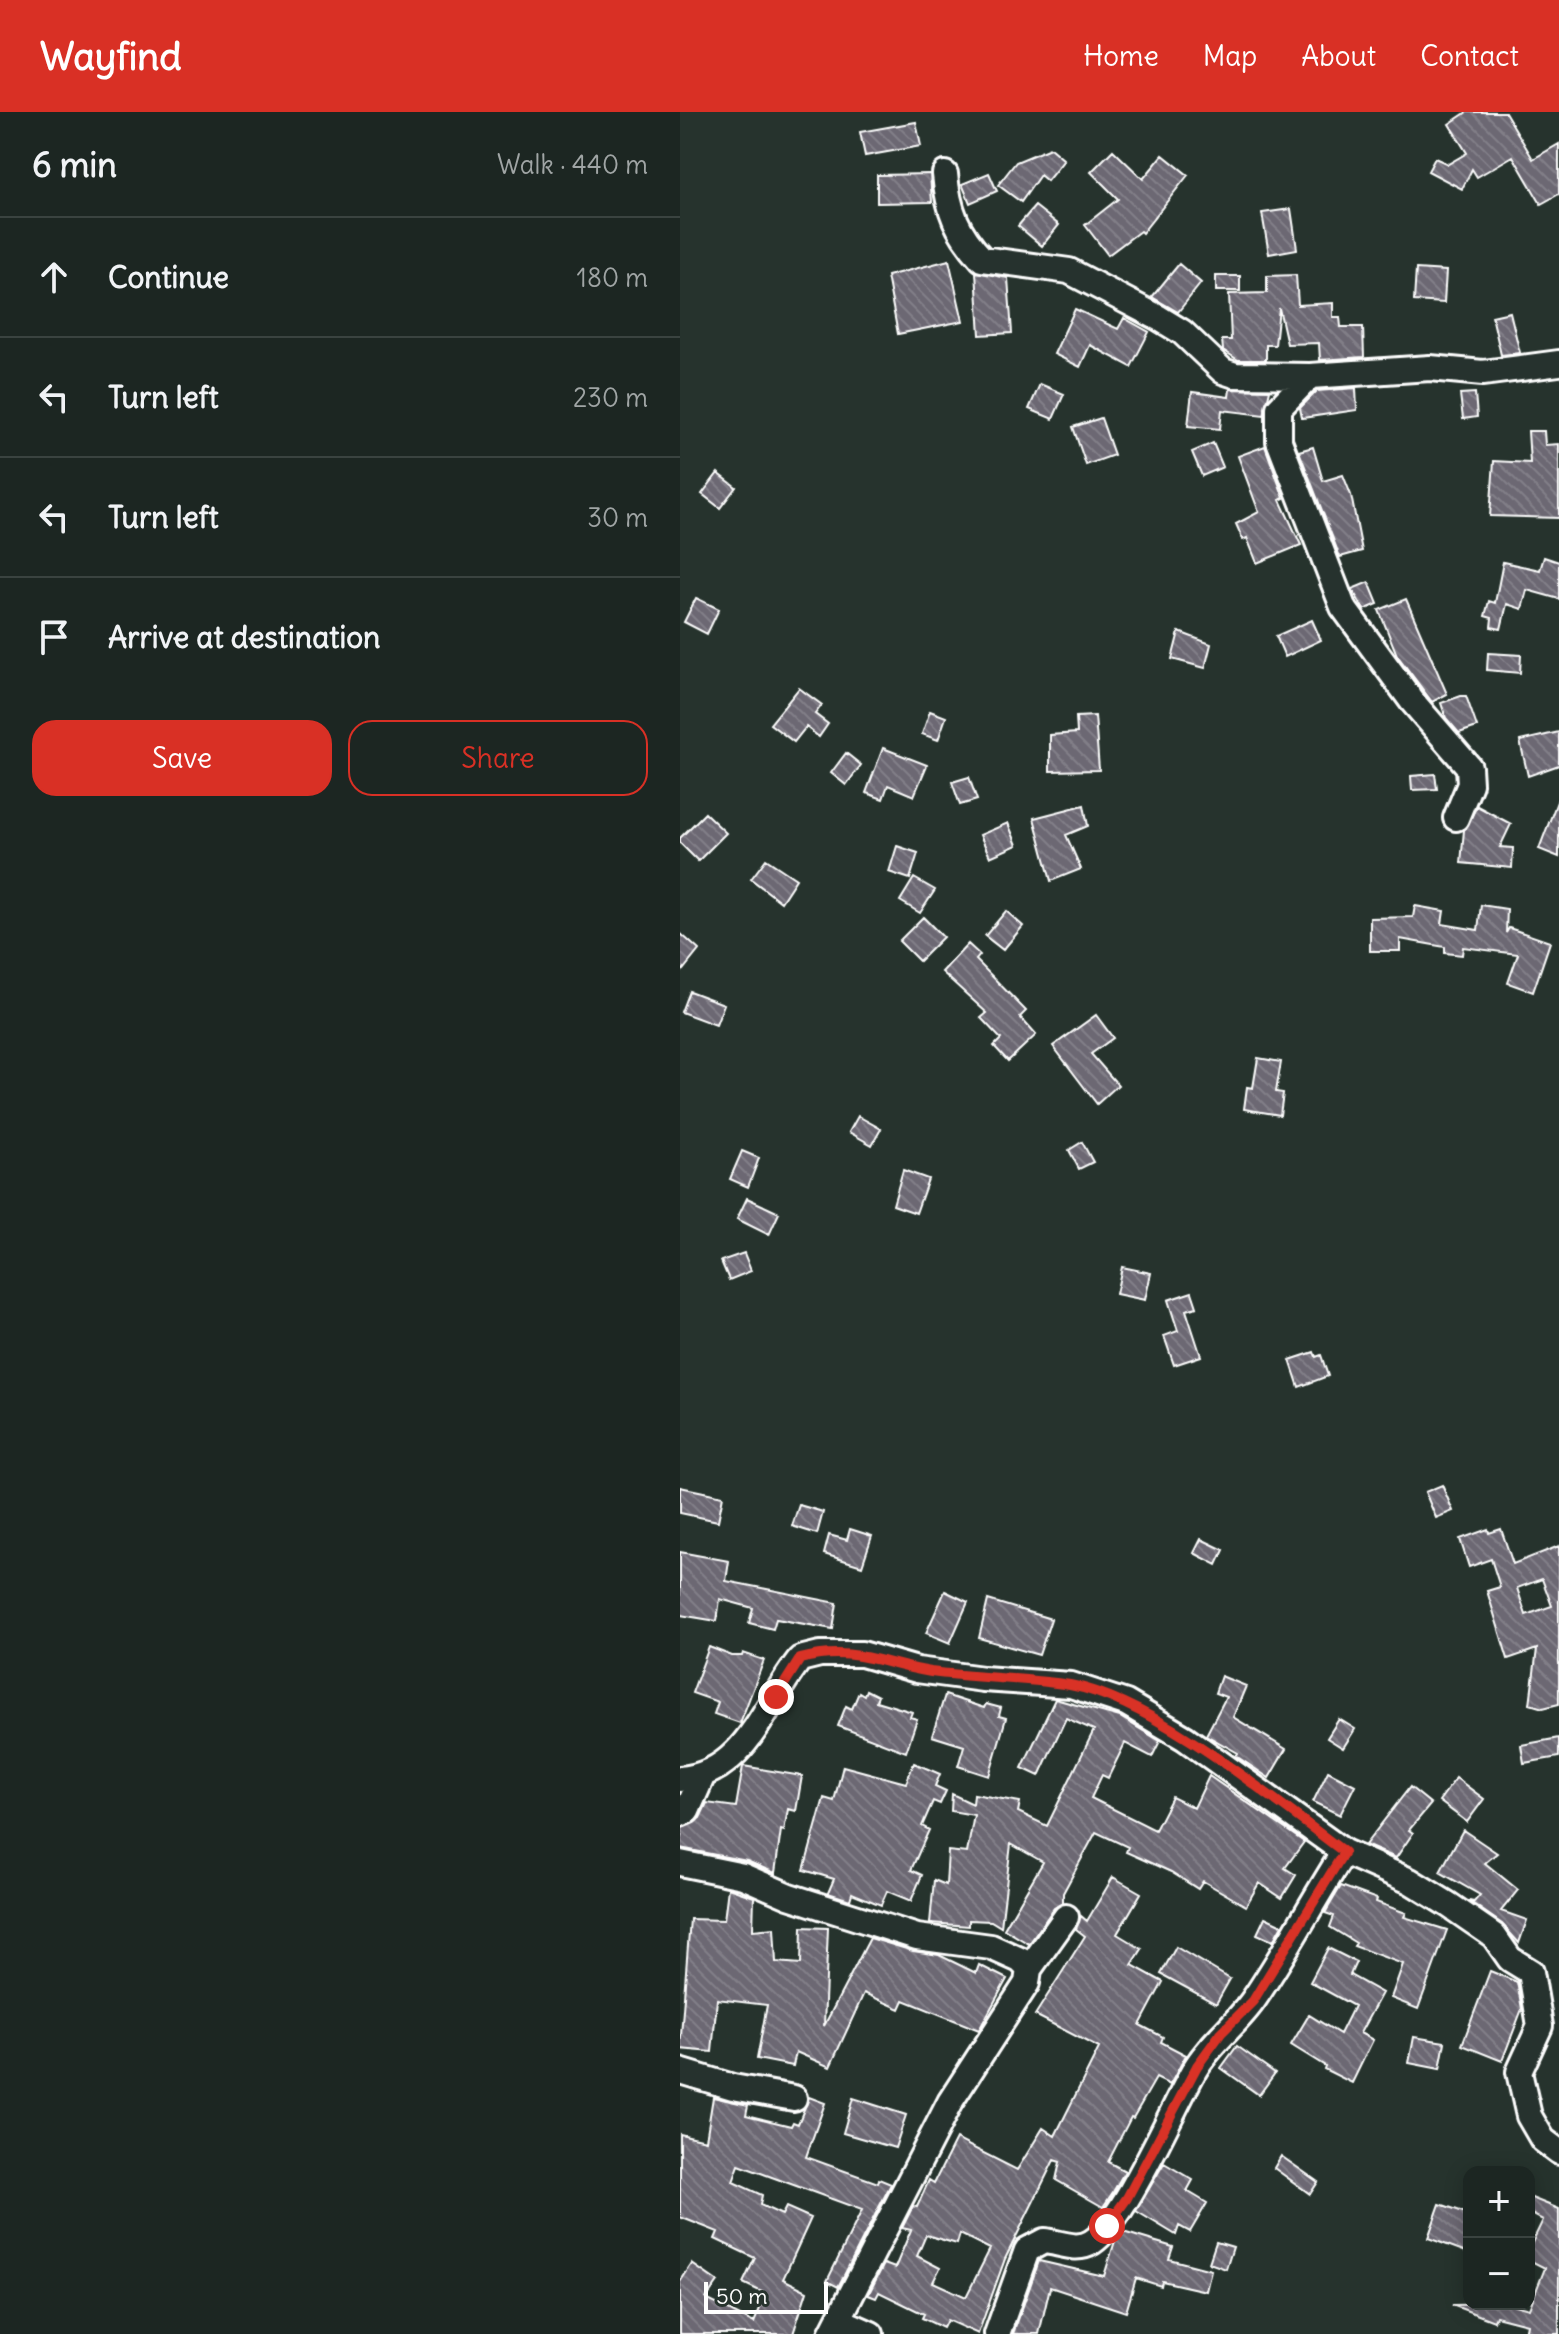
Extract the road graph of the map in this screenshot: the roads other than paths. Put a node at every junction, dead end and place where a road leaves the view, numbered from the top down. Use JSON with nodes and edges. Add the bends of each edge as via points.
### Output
{"nodes":[{"id":1,"x":945,"y":174,"type":"dead end"},
{"id":2,"x":1559,"y":363,"type":"edge"},
{"id":3,"x":1310,"y":376,"type":"junction"},
{"id":4,"x":1456,"y":818,"type":"dead end"},
{"id":5,"x":691,"y":1778,"type":"edge"},
{"id":6,"x":680,"y":1814,"type":"edge"},
{"id":7,"x":1344,"y":1852,"type":"junction"},
{"id":8,"x":680,"y":1863,"type":"edge"},
{"id":9,"x":1066,"y":1917,"type":"dead end"},
{"id":10,"x":1029,"y":1969,"type":"junction"},
{"id":11,"x":680,"y":2071,"type":"edge"},
{"id":12,"x":794,"y":2098,"type":"dead end"},
{"id":13,"x":1559,"y":2152,"type":"edge"},
{"id":14,"x":835,"y":2327,"type":"edge"},
{"id":15,"x":871,"y":2334,"type":"edge"},
{"id":16,"x":997,"y":2334,"type":"edge"}],
"edges":[{"from":1,"to":3,"type":"street","via":[[955,226],[982,259],[1069,271],[1182,332],[1223,371]]},
{"from":2,"to":3,"type":"street","via":[[1483,373],[1430,368]]},
{"from":3,"to":4,"type":"street","via":[[1279,408],[1279,441],[1343,607],[1469,767],[1470,784]]},
{"from":5,"to":6,"type":"street","via":[[687,1811]]},
{"from":5,"to":7,"type":"street","via":[[722,1767],[739,1749],[800,1659],[862,1654],[917,1670],[1071,1685],[1126,1703],[1211,1756]]},
{"from":7,"to":13,"type":"street","via":[[1436,1897],[1494,1936],[1510,1959],[1531,1972],[1540,2026],[1519,2072],[1529,2116],[1543,2140]]},
{"from":7,"to":16,"type":"street","via":[[1253,2001],[1197,2066],[1107,2226],[1084,2245],[1044,2241],[1027,2250]]},
{"from":8,"to":10,"type":"street","via":[[743,1876],[917,1937],[991,1947]]},
{"from":9,"to":10,"type":"street"},
{"from":10,"to":14,"type":"street","via":[[1027,1983],[950,2102]]},
{"from":11,"to":12,"type":"street"},
{"from":14,"to":15,"type":"street"}]}
